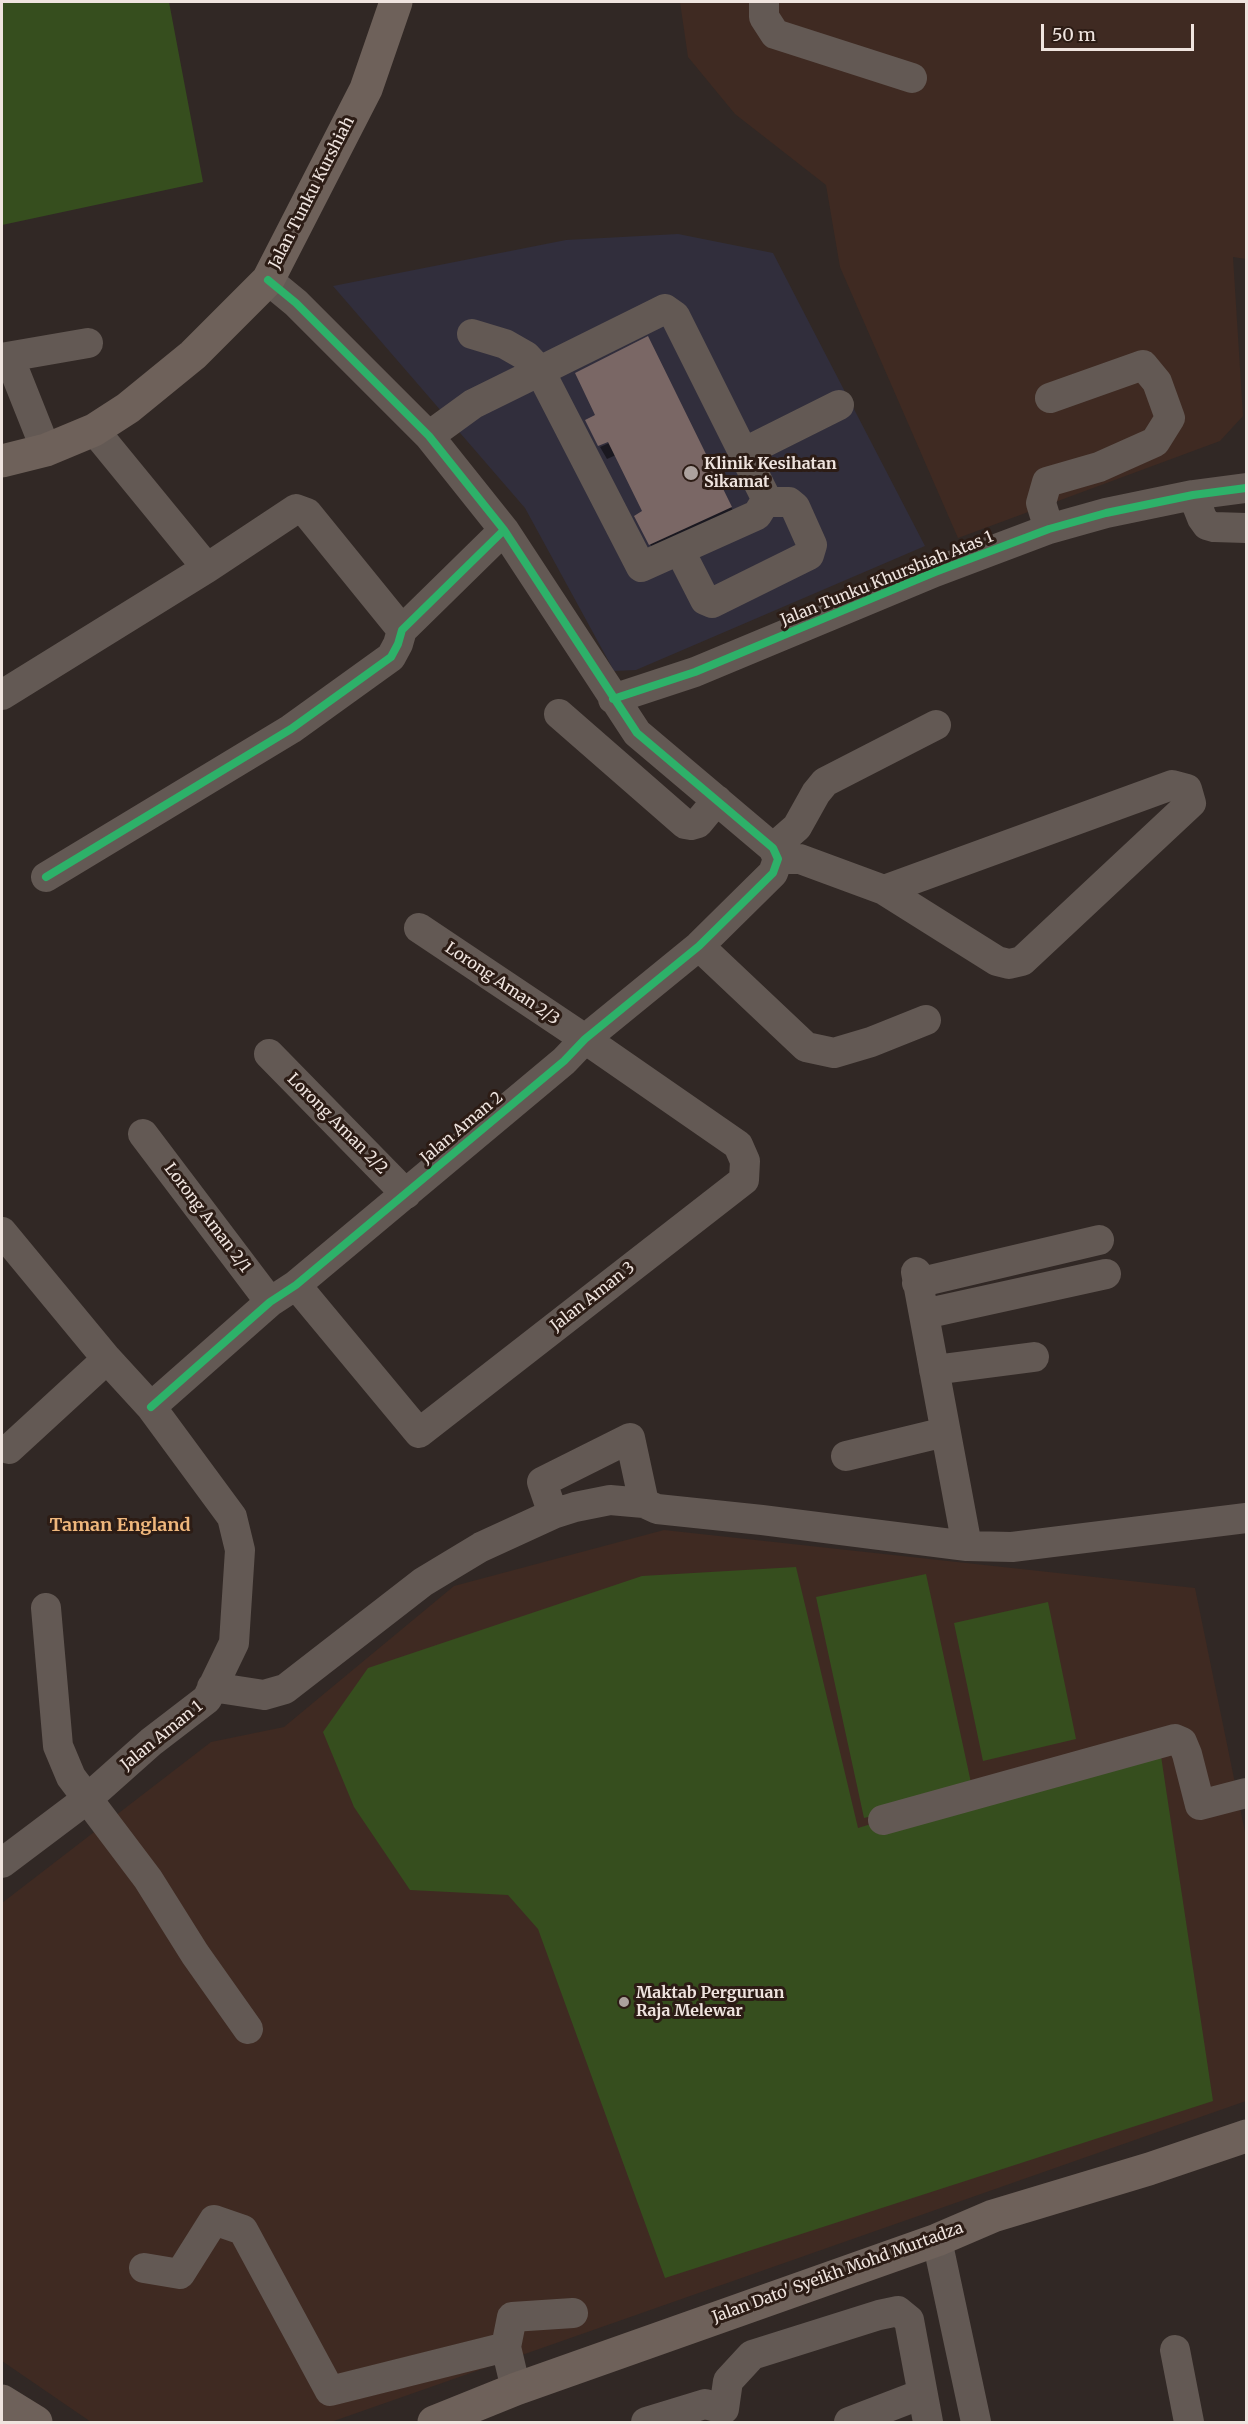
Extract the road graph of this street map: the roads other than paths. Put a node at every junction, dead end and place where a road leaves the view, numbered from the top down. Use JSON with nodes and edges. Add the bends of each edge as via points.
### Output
{"nodes":[{"id":1,"x":396,"y":2,"type":"edge"},
{"id":2,"x":764,"y":2,"type":"edge"},
{"id":3,"x":912,"y":78,"type":"dead end"},
{"id":4,"x":268,"y":279,"type":"junction"},
{"id":5,"x":472,"y":334,"type":"dead end"},
{"id":6,"x":88,"y":343,"type":"dead end"},
{"id":7,"x":5,"y":358,"type":"edge"},
{"id":8,"x":540,"y":371,"type":"junction"},
{"id":9,"x":1050,"y":398,"type":"dead end"},
{"id":10,"x":839,"y":405,"type":"dead end"},
{"id":11,"x":94,"y":430,"type":"junction"},
{"id":12,"x":429,"y":436,"type":"junction"},
{"id":13,"x":46,"y":450,"type":"junction"},
{"id":14,"x":743,"y":453,"type":"junction"},
{"id":15,"x":2,"y":460,"type":"edge"},
{"id":16,"x":1246,"y":488,"type":"edge"},
{"id":17,"x":1193,"y":495,"type":"junction"},
{"id":18,"x":765,"y":502,"type":"junction"},
{"id":19,"x":1246,"y":528,"type":"edge"},
{"id":20,"x":1049,"y":529,"type":"junction"},
{"id":21,"x":504,"y":530,"type":"junction"},
{"id":22,"x":680,"y":550,"type":"junction"},
{"id":23,"x":207,"y":568,"type":"junction"},
{"id":24,"x":402,"y":630,"type":"junction"},
{"id":25,"x":2,"y":695,"type":"edge"},
{"id":26,"x":613,"y":699,"type":"junction"},
{"id":27,"x":559,"y":714,"type":"dead end"},
{"id":28,"x":936,"y":725,"type":"dead end"},
{"id":29,"x":717,"y":800,"type":"junction"},
{"id":30,"x":775,"y":854,"type":"junction"},
{"id":31,"x":46,"y":877,"type":"dead end"},
{"id":32,"x":884,"y":890,"type":"junction"},
{"id":33,"x":419,"y":928,"type":"dead end"},
{"id":34,"x":699,"y":946,"type":"junction"},
{"id":35,"x":926,"y":1020,"type":"dead end"},
{"id":36,"x":585,"y":1039,"type":"junction"},
{"id":37,"x":269,"y":1054,"type":"dead end"},
{"id":38,"x":143,"y":1134,"type":"dead end"},
{"id":39,"x":405,"y":1194,"type":"junction"},
{"id":40,"x":2,"y":1232,"type":"edge"},
{"id":41,"x":1099,"y":1240,"type":"dead end"},
{"id":42,"x":1106,"y":1274,"type":"dead end"},
{"id":43,"x":296,"y":1286,"type":"junction"},
{"id":44,"x":270,"y":1302,"type":"junction"},
{"id":45,"x":924,"y":1314,"type":"junction"},
{"id":46,"x":1034,"y":1357,"type":"dead end"},
{"id":47,"x":107,"y":1359,"type":"junction"},
{"id":48,"x":934,"y":1370,"type":"junction"},
{"id":49,"x":151,"y":1407,"type":"junction"},
{"id":50,"x":945,"y":1432,"type":"junction"},
{"id":51,"x":9,"y":1449,"type":"dead end"},
{"id":52,"x":846,"y":1456,"type":"dead end"},
{"id":53,"x":644,"y":1503,"type":"junction"},
{"id":54,"x":553,"y":1514,"type":"junction"},
{"id":55,"x":1246,"y":1518,"type":"edge"},
{"id":56,"x":967,"y":1546,"type":"junction"},
{"id":57,"x":46,"y":1608,"type":"dead end"},
{"id":58,"x":212,"y":1687,"type":"junction"},
{"id":59,"x":1246,"y":1793,"type":"edge"},
{"id":60,"x":87,"y":1799,"type":"junction"},
{"id":61,"x":883,"y":1820,"type":"dead end"},
{"id":62,"x":2,"y":1863,"type":"edge"},
{"id":63,"x":248,"y":2029,"type":"dead end"},
{"id":64,"x":1246,"y":2136,"type":"edge"},
{"id":65,"x":937,"y":2240,"type":"junction"},
{"id":66,"x":144,"y":2268,"type":"dead end"},
{"id":67,"x":573,"y":2313,"type":"dead end"},
{"id":68,"x":506,"y":2347,"type":"junction"},
{"id":69,"x":1175,"y":2350,"type":"dead end"},
{"id":70,"x":516,"y":2389,"type":"junction"},
{"id":71,"x":2,"y":2401,"type":"edge"},
{"id":72,"x":925,"y":2408,"type":"edge"},
{"id":73,"x":730,"y":2416,"type":"edge"},
{"id":74,"x":36,"y":2422,"type":"edge"},
{"id":75,"x":434,"y":2422,"type":"edge"},
{"id":76,"x":646,"y":2422,"type":"edge"},
{"id":77,"x":849,"y":2422,"type":"edge"},
{"id":78,"x":976,"y":2422,"type":"edge"},
{"id":79,"x":1189,"y":2422,"type":"edge"}],
"edges":[{"from":1,"to":4,"type":"main road","name":"Jalan Tunku Kurshiah","via":[[366,89]]},
{"from":2,"to":3,"type":"street","via":[[764,17],[776,34]]},
{"from":4,"to":11,"type":"main road","name":"Jalan Tunku Kurshiah","via":[[194,355]]},
{"from":4,"to":12,"type":"street"},
{"from":5,"to":8,"type":"street","via":[[505,344],[526,356]]},
{"from":6,"to":7,"type":"street"},
{"from":7,"to":13,"type":"street"},
{"from":8,"to":12,"type":"street","via":[[473,404]]},
{"from":8,"to":14,"type":"street","via":[[659,310],[671,311]]},
{"from":8,"to":22,"type":"street","via":[[641,567]]},
{"from":9,"to":20,"type":"street","via":[[1143,365],[1157,382],[1170,418],[1155,442],[1099,467],[1047,482],[1041,503]]},
{"from":10,"to":14,"type":"street"},
{"from":11,"to":13,"type":"main road","name":"Jalan Tunku Kurshiah"},
{"from":11,"to":23,"type":"street"},
{"from":12,"to":21,"type":"street"},
{"from":13,"to":15,"type":"main road","name":"Jalan Tunku Kurshiah"},
{"from":14,"to":18,"type":"street"},
{"from":16,"to":17,"type":"street","name":"Jalan Tunku Khurshiah Atas 1"},
{"from":17,"to":19,"type":"street","via":[[1207,525]]},
{"from":17,"to":20,"type":"street","name":"Jalan Tunku Khurshiah Atas 1"},
{"from":18,"to":22,"type":"street","via":[[757,515]]},
{"from":18,"to":22,"type":"street","via":[[789,502],[795,507],[812,545],[809,555],[712,603],[705,600]]},
{"from":20,"to":26,"type":"street","name":"Jalan Tunku Khurshiah Atas 1","via":[[695,672]]},
{"from":21,"to":24,"type":"street"},
{"from":21,"to":26,"type":"street"},
{"from":23,"to":24,"type":"street","via":[[296,509],[307,513]]},
{"from":23,"to":25,"type":"street"},
{"from":24,"to":31,"type":"street","via":[[391,657],[291,729]]},
{"from":26,"to":29,"type":"street","via":[[637,733]]},
{"from":27,"to":29,"type":"street","via":[[685,824],[698,823]]},
{"from":28,"to":30,"type":"street","name":"Jalan Aman 2","via":[[825,782],[798,827]]},
{"from":29,"to":30,"type":"street"},
{"from":30,"to":32,"type":"street","via":[[800,859]]},
{"from":30,"to":34,"type":"street","name":"Jalan Aman 2","via":[[773,873]]},
{"from":32,"to":32,"type":"street","via":[[997,961],[1022,961],[1191,803],[1187,789],[1172,785]]},
{"from":33,"to":36,"type":"street","name":"Lorong Aman 2/3"},
{"from":34,"to":35,"type":"street","via":[[806,1047],[834,1053]]},
{"from":34,"to":36,"type":"street","name":"Jalan Aman 2"},
{"from":36,"to":39,"type":"street","name":"Jalan Aman 2"},
{"from":36,"to":43,"type":"street","name":"Jalan Aman 3","via":[[738,1145],[745,1161],[744,1180],[419,1433]]},
{"from":37,"to":39,"type":"street","name":"Lorong Aman 2/2"},
{"from":38,"to":44,"type":"street","name":"Lorong Aman 2/1"},
{"from":39,"to":43,"type":"street","name":"Jalan Aman 2"},
{"from":40,"to":47,"type":"street","name":"Jalan Aman 1"},
{"from":41,"to":45,"type":"street","via":[[916,1277]]},
{"from":42,"to":45,"type":"street"},
{"from":43,"to":44,"type":"street","name":"Jalan Aman 2"},
{"from":44,"to":49,"type":"street","name":"Jalan Aman 2"},
{"from":45,"to":48,"type":"street"},
{"from":46,"to":48,"type":"street"},
{"from":47,"to":49,"type":"street","name":"Jalan Aman 1"},
{"from":47,"to":51,"type":"street"},
{"from":48,"to":50,"type":"street"},
{"from":49,"to":58,"type":"street","name":"Jalan Aman 1","via":[[232,1517],[240,1550],[234,1643]]},
{"from":50,"to":52,"type":"street"},
{"from":50,"to":56,"type":"street"},
{"from":53,"to":54,"type":"street","via":[[610,1500]]},
{"from":53,"to":54,"type":"street","via":[[630,1438],[542,1482]]},
{"from":53,"to":56,"type":"street","via":[[657,1509]]},
{"from":54,"to":58,"type":"street","via":[[481,1546],[423,1582],[285,1689],[264,1695]]},
{"from":55,"to":56,"type":"street","via":[[1012,1547]]},
{"from":57,"to":60,"type":"street","via":[[58,1746],[71,1777]]},
{"from":58,"to":60,"type":"street","name":"Jalan Aman 1","via":[[207,1699]]},
{"from":59,"to":61,"type":"street","via":[[1200,1805],[1187,1754],[1182,1742],[1174,1739]]},
{"from":60,"to":62,"type":"street","name":"Jalan Aman 1"},
{"from":60,"to":63,"type":"street","via":[[148,1879]]},
{"from":64,"to":65,"type":"main road","name":"Jalan Dato' Syeikh Mohd Murtadza","via":[[993,2216]]},
{"from":65,"to":70,"type":"main road","name":"Jalan Dato' Syeikh Mohd Murtadza"},
{"from":65,"to":78,"type":"street"},
{"from":66,"to":68,"type":"street","via":[[180,2274],[214,2220],[243,2230],[330,2391]]},
{"from":67,"to":68,"type":"street","via":[[512,2317]]},
{"from":68,"to":70,"type":"street"},
{"from":69,"to":79,"type":"street"},
{"from":70,"to":75,"type":"main road","name":"Jalan Dato' Syeikh Mohd Murtadza"},
{"from":71,"to":74,"type":"main road"},
{"from":72,"to":73,"type":"street","via":[[909,2320],[898,2311],[752,2355],[728,2381]]},
{"from":72,"to":77,"type":"street"},
{"from":73,"to":76,"type":"street","via":[[705,2404]]}]}
